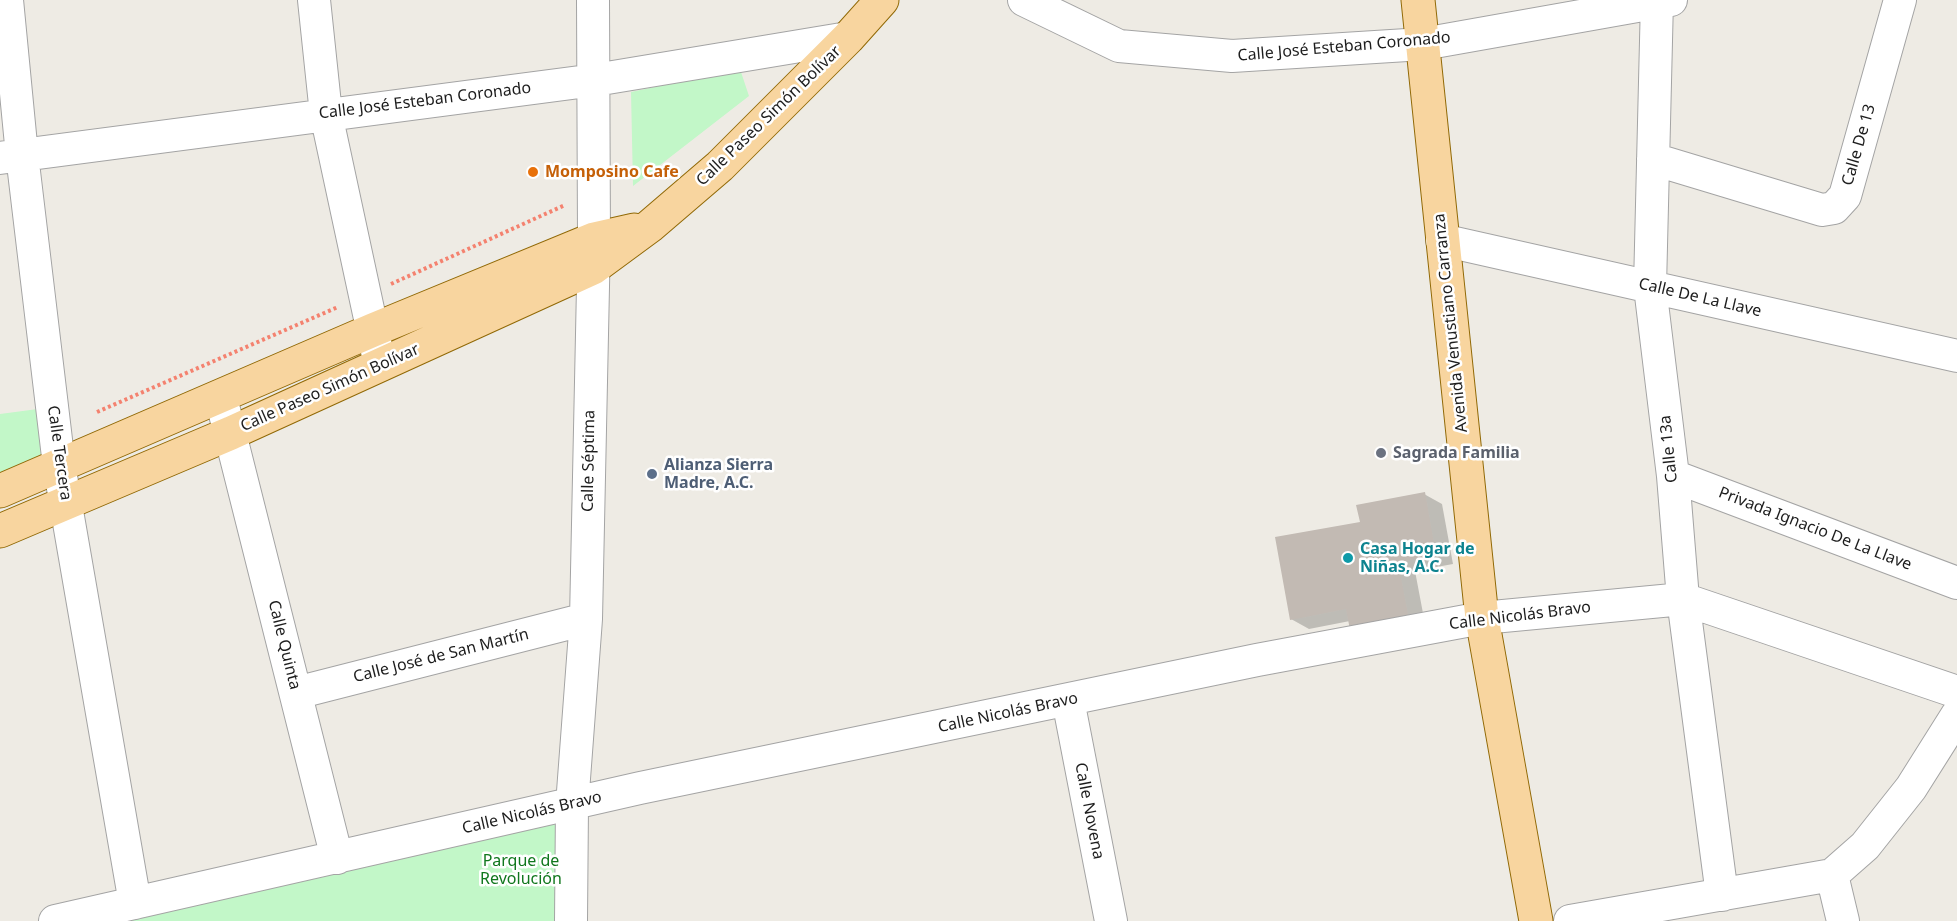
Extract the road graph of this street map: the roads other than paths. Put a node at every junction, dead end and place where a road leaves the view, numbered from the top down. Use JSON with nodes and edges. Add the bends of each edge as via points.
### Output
{"nodes":[{"id":1,"x":7,"y":0,"type":"edge"},
{"id":2,"x":314,"y":0,"type":"edge"},
{"id":3,"x":593,"y":0,"type":"edge"},
{"id":4,"x":882,"y":0,"type":"edge"},
{"id":5,"x":1024,"y":0,"type":"edge"},
{"id":6,"x":1418,"y":0,"type":"edge"},
{"id":7,"x":1900,"y":0,"type":"edge"},
{"id":8,"x":1662,"y":1,"type":"edge"},
{"id":9,"x":848,"y":38,"type":"junction"},
{"id":10,"x":1423,"y":44,"type":"junction"},
{"id":11,"x":595,"y":80,"type":"junction"},
{"id":12,"x":326,"y":114,"type":"junction"},
{"id":13,"x":11,"y":156,"type":"edge"},
{"id":14,"x":1653,"y":159,"type":"junction"},
{"id":15,"x":1442,"y":240,"type":"junction"},
{"id":16,"x":594,"y":253,"type":"junction"},
{"id":17,"x":1650,"y":287,"type":"junction"},
{"id":18,"x":373,"y":330,"type":"junction"},
{"id":19,"x":1957,"y":356,"type":"edge"},
{"id":20,"x":380,"y":365,"type":"junction"},
{"id":21,"x":221,"y":398,"type":"junction"},
{"id":22,"x":231,"y":433,"type":"junction"},
{"id":23,"x":59,"y":465,"type":"junction"},
{"id":24,"x":1672,"y":476,"type":"junction"},
{"id":25,"x":0,"y":491,"type":"edge"},
{"id":26,"x":66,"y":502,"type":"junction"},
{"id":27,"x":0,"y":531,"type":"edge"},
{"id":28,"x":1957,"y":583,"type":"edge"},
{"id":29,"x":1683,"y":599,"type":"junction"},
{"id":30,"x":1482,"y":618,"type":"junction"},
{"id":31,"x":586,"y":619,"type":"junction"},
{"id":32,"x":1957,"y":692,"type":"edge"},
{"id":33,"x":296,"y":693,"type":"junction"},
{"id":34,"x":1068,"y":700,"type":"junction"},
{"id":35,"x":1957,"y":715,"type":"edge"},
{"id":36,"x":572,"y":805,"type":"junction"},
{"id":37,"x":337,"y":858,"type":"junction"},
{"id":38,"x":1832,"y":875,"type":"junction"},
{"id":39,"x":1722,"y":896,"type":"junction"},
{"id":40,"x":135,"y":903,"type":"junction"},
{"id":41,"x":55,"y":921,"type":"edge"},
{"id":42,"x":570,"y":921,"type":"edge"},
{"id":43,"x":1110,"y":921,"type":"edge"},
{"id":44,"x":1536,"y":921,"type":"edge"},
{"id":45,"x":1570,"y":921,"type":"edge"},
{"id":46,"x":1843,"y":921,"type":"edge"}],
"edges":[{"from":1,"to":13,"type":"street","name":"Calle Tercera"},
{"from":2,"to":12,"type":"street"},
{"from":3,"to":11,"type":"street","name":"Calle Séptima"},
{"from":4,"to":9,"type":"main road","name":"Calle Paseo Simón Bolívar"},
{"from":5,"to":10,"type":"street","name":"Calle José Esteban Coronado","via":[[1119,46],[1232,56]]},
{"from":6,"to":10,"type":"main road","name":"Avenida Venustiano Carranza"},
{"from":7,"to":14,"type":"street","name":"Calle De 13","via":[[1845,196],[1834,208],[1822,210]]},
{"from":8,"to":10,"type":"street","name":"Calle José Esteban Coronado"},
{"from":8,"to":14,"type":"street","name":"Calle 13a"},
{"from":9,"to":11,"type":"street","name":"Calle José Esteban Coronado"},
{"from":9,"to":16,"type":"main road","name":"Calle Paseo Simón Bolívar","via":[[720,166],[650,226]]},
{"from":10,"to":15,"type":"main road","name":"Avenida Venustiano Carranza"},
{"from":11,"to":12,"type":"street","name":"Calle José Esteban Coronado"},
{"from":11,"to":16,"type":"street","name":"Calle Séptima"},
{"from":12,"to":13,"type":"street","name":"Calle José Esteban Coronado"},
{"from":12,"to":18,"type":"street"},
{"from":13,"to":23,"type":"street","name":"Calle Tercera"},
{"from":14,"to":17,"type":"street","name":"Calle 13a"},
{"from":15,"to":17,"type":"street","name":"Calle De La Llave"},
{"from":15,"to":30,"type":"main road","name":"Avenida Venustiano Carranza"},
{"from":16,"to":18,"type":"main road","name":"Calle Paseo Simón Bolívar"},
{"from":16,"to":20,"type":"main road","name":"Calle Paseo Simón Bolívar"},
{"from":16,"to":31,"type":"street","name":"Calle Séptima"},
{"from":17,"to":19,"type":"street","name":"Calle De La Llave"},
{"from":17,"to":24,"type":"street","name":"Calle 13a"},
{"from":18,"to":20,"type":"street"},
{"from":18,"to":21,"type":"main road","name":"Calle Paseo Simón Bolívar"},
{"from":20,"to":22,"type":"main road","name":"Calle Paseo Simón Bolívar"},
{"from":21,"to":22,"type":"street","name":"Calle Quinta"},
{"from":21,"to":23,"type":"main road","name":"Calle Paseo Simón Bolívar"},
{"from":22,"to":26,"type":"main road","name":"Calle Paseo Simón Bolívar"},
{"from":22,"to":33,"type":"street","name":"Calle Quinta"},
{"from":23,"to":25,"type":"main road","name":"Calle Paseo Simón Bolívar"},
{"from":23,"to":26,"type":"street","name":"Calle Tercera"},
{"from":24,"to":28,"type":"street","name":"Privada Ignacio De La Llave"},
{"from":24,"to":29,"type":"street","name":"Calle 13a"},
{"from":26,"to":27,"type":"main road","name":"Calle Paseo Simón Bolívar"},
{"from":26,"to":40,"type":"street","name":"Calle Tercera"},
{"from":29,"to":30,"type":"street","name":"Calle Nicolás Bravo"},
{"from":29,"to":32,"type":"street","name":"Calle Nicolás Bravo"},
{"from":29,"to":39,"type":"street","name":"Calle 13a"},
{"from":30,"to":34,"type":"street","name":"Calle Nicolás Bravo"},
{"from":30,"to":44,"type":"main road","name":"Avenida Venustiano Carranza"},
{"from":31,"to":33,"type":"street","name":"Calle José de San Martín"},
{"from":31,"to":36,"type":"street","name":"Calle Séptima"},
{"from":33,"to":37,"type":"street","name":"Calle Quinta"},
{"from":34,"to":36,"type":"street","name":"Calle Nicolás Bravo"},
{"from":34,"to":43,"type":"street","name":"Calle Novena"},
{"from":35,"to":38,"type":"street","via":[[1911,788],[1865,846]]},
{"from":36,"to":37,"type":"street","name":"Calle Nicolás Bravo"},
{"from":36,"to":42,"type":"street","name":"Calle Séptima"},
{"from":37,"to":40,"type":"street","name":"Calle Nicolás Bravo"},
{"from":38,"to":39,"type":"street"},
{"from":38,"to":46,"type":"street"},
{"from":39,"to":45,"type":"street"},
{"from":40,"to":41,"type":"street","name":"Calle Nicolás Bravo"}]}
